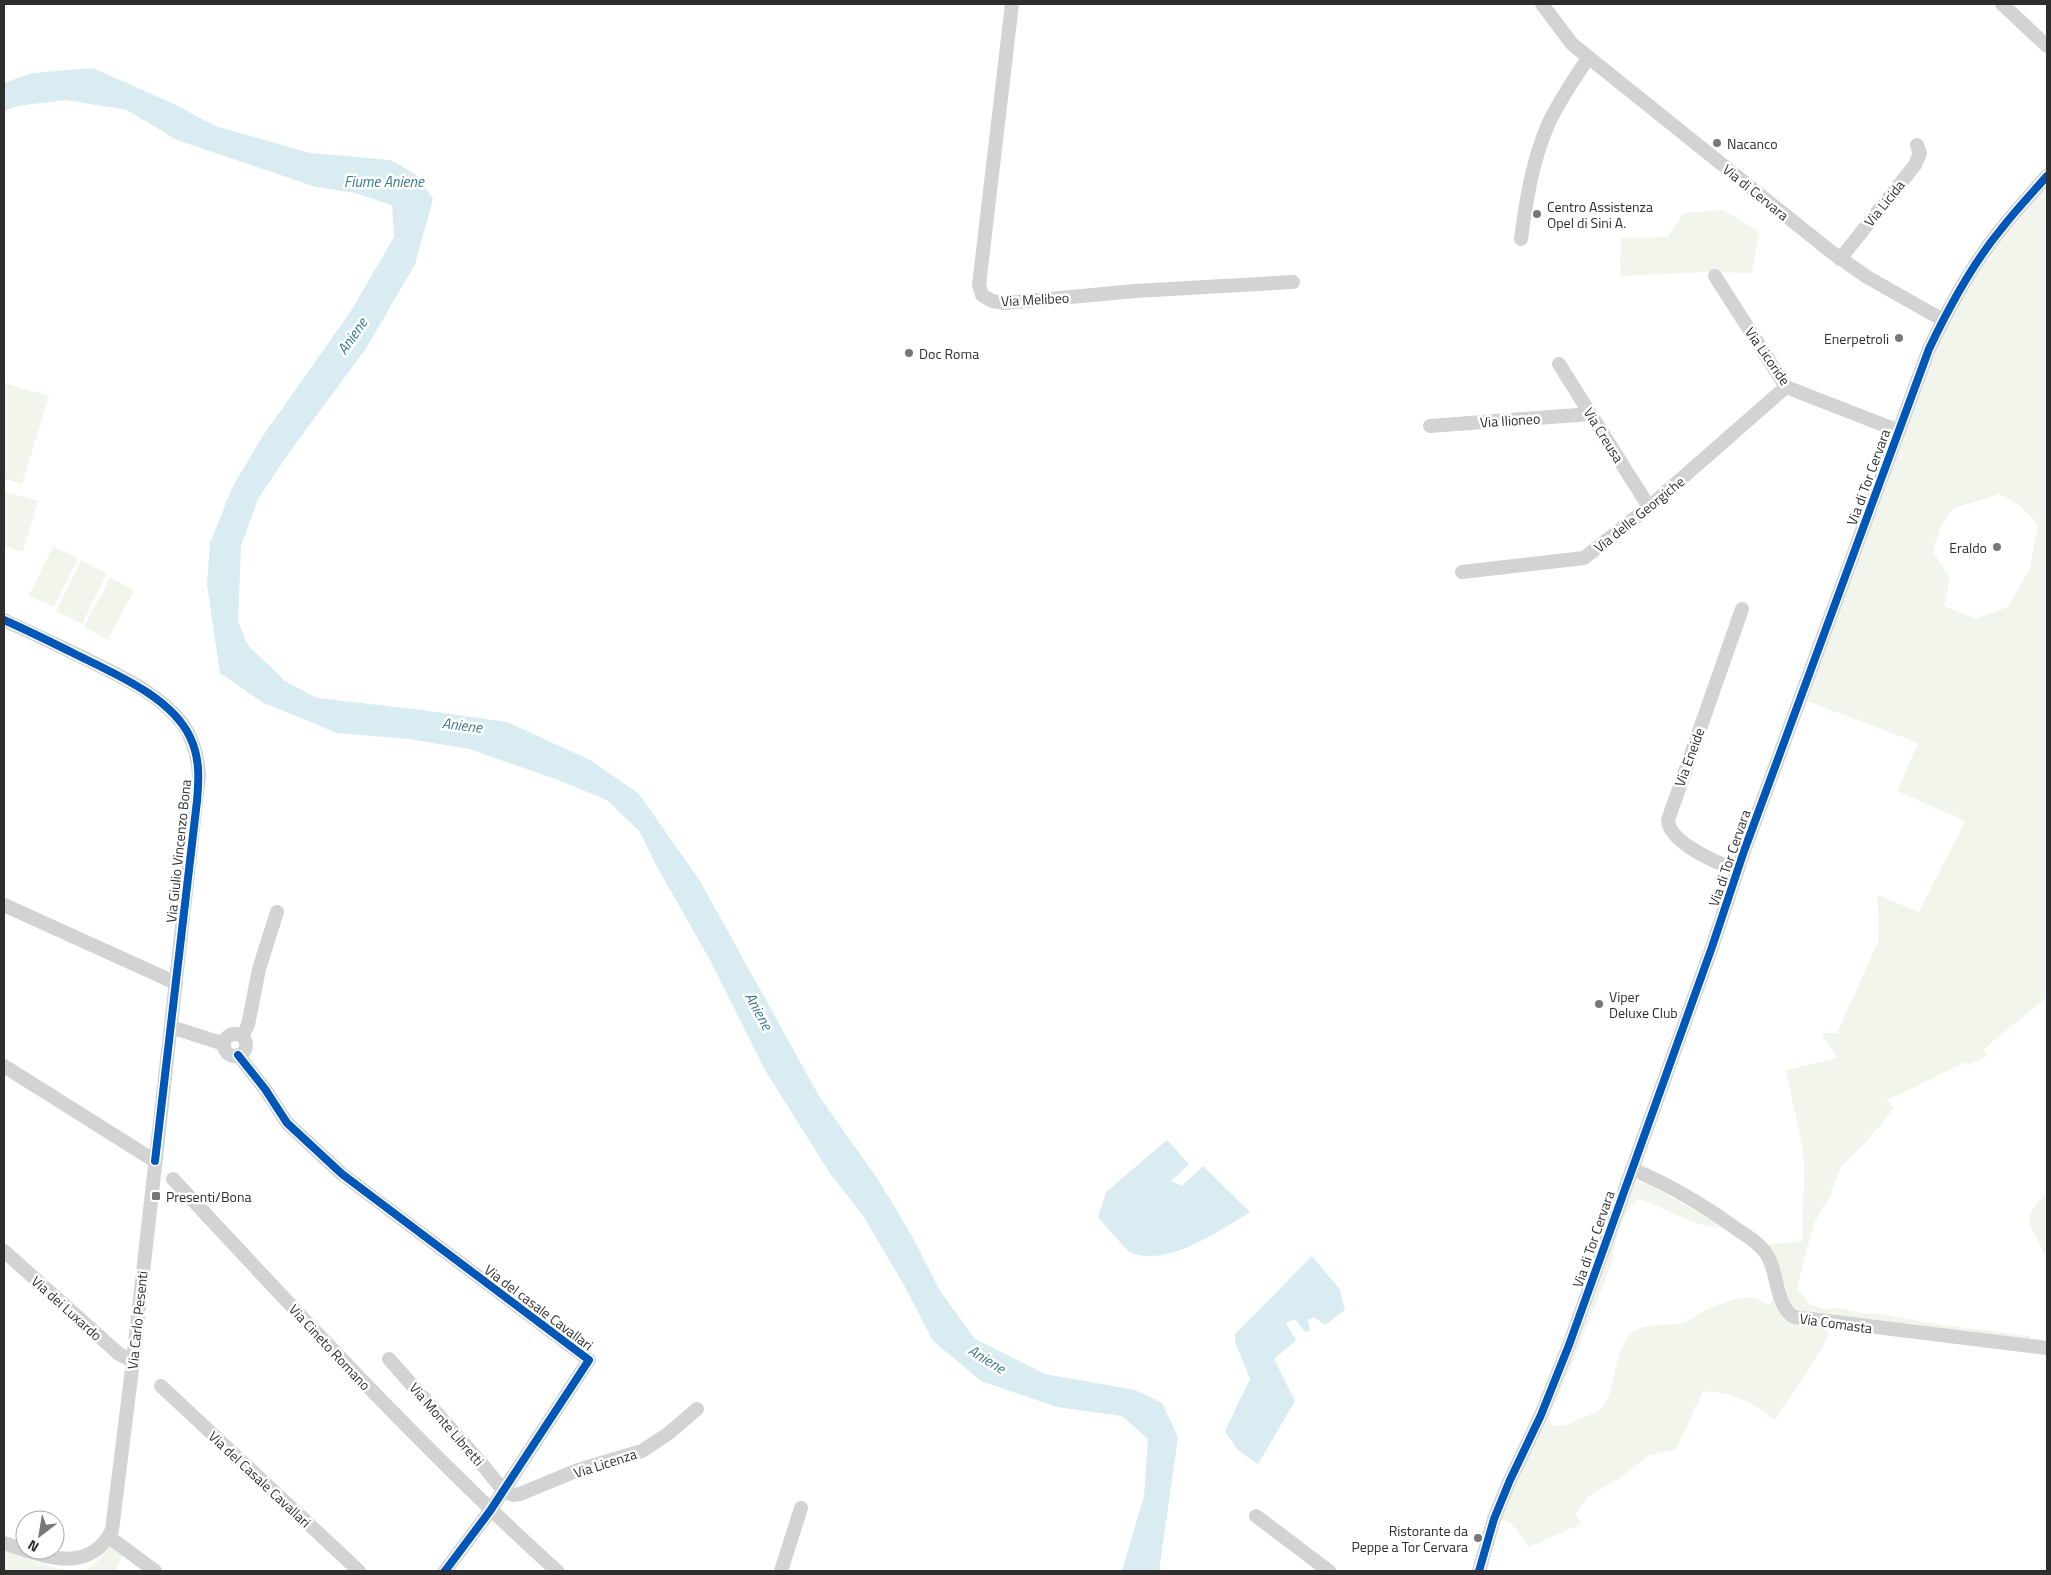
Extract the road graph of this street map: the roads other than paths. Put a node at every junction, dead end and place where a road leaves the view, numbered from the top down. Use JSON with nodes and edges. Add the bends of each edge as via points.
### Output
{"nodes":[{"id":1,"x":1012,"y":4,"type":"edge"},
{"id":2,"x":1542,"y":4,"type":"edge"},
{"id":3,"x":2002,"y":4,"type":"edge"},
{"id":4,"x":2047,"y":46,"type":"edge"},
{"id":5,"x":1588,"y":58,"type":"junction"},
{"id":6,"x":1917,"y":146,"type":"dead end"},
{"id":7,"x":2047,"y":176,"type":"edge"},
{"id":8,"x":1521,"y":239,"type":"dead end"},
{"id":9,"x":1840,"y":258,"type":"junction"},
{"id":10,"x":1715,"y":276,"type":"dead end"},
{"id":11,"x":1293,"y":282,"type":"dead end"},
{"id":12,"x":1943,"y":320,"type":"junction"},
{"id":13,"x":1559,"y":364,"type":"dead end"},
{"id":14,"x":1786,"y":387,"type":"junction"},
{"id":15,"x":1591,"y":414,"type":"junction"},
{"id":16,"x":1430,"y":426,"type":"dead end"},
{"id":17,"x":1898,"y":431,"type":"junction"},
{"id":18,"x":1649,"y":507,"type":"junction"},
{"id":19,"x":1462,"y":572,"type":"dead end"},
{"id":20,"x":1742,"y":609,"type":"dead end"},
{"id":21,"x":4,"y":620,"type":"edge"},
{"id":22,"x":1738,"y":870,"type":"junction"},
{"id":23,"x":4,"y":905,"type":"edge"},
{"id":24,"x":276,"y":912,"type":"dead end"},
{"id":25,"x":176,"y":983,"type":"junction"},
{"id":26,"x":170,"y":1027,"type":"junction"},
{"id":27,"x":242,"y":1036,"type":"junction"},
{"id":28,"x":224,"y":1044,"type":"junction"},
{"id":29,"x":238,"y":1055,"type":"junction"},
{"id":30,"x":4,"y":1066,"type":"edge"},
{"id":31,"x":155,"y":1161,"type":"junction"},
{"id":32,"x":1632,"y":1169,"type":"junction"},
{"id":33,"x":173,"y":1179,"type":"dead end"},
{"id":34,"x":4,"y":1251,"type":"edge"},
{"id":35,"x":2047,"y":1348,"type":"edge"},
{"id":36,"x":389,"y":1359,"type":"dead end"},
{"id":37,"x":133,"y":1361,"type":"junction"},
{"id":38,"x":161,"y":1386,"type":"dead end"},
{"id":39,"x":697,"y":1409,"type":"dead end"},
{"id":40,"x":504,"y":1490,"type":"junction"},
{"id":41,"x":801,"y":1508,"type":"dead end"},
{"id":42,"x":490,"y":1511,"type":"junction"},
{"id":43,"x":1256,"y":1516,"type":"dead end"},
{"id":44,"x":109,"y":1537,"type":"junction"},
{"id":45,"x":4,"y":1543,"type":"edge"},
{"id":46,"x":155,"y":1571,"type":"edge"},
{"id":47,"x":359,"y":1571,"type":"edge"},
{"id":48,"x":444,"y":1571,"type":"edge"},
{"id":49,"x":557,"y":1571,"type":"edge"},
{"id":50,"x":780,"y":1571,"type":"edge"},
{"id":51,"x":1329,"y":1571,"type":"edge"},
{"id":52,"x":1479,"y":1571,"type":"edge"}],
"edges":[{"from":1,"to":11,"type":"street","name":"Via Melibeo","via":[[979,285],[982,296],[1005,303],[1134,291]]},
{"from":2,"to":5,"type":"street","name":"Via di Cervara","via":[[1572,44]]},
{"from":3,"to":4,"type":"street"},
{"from":5,"to":8,"type":"street","via":[[1540,144],[1529,183]]},
{"from":5,"to":9,"type":"street","name":"Via di Cervara"},
{"from":6,"to":9,"type":"street","name":"Via Licida","via":[[1920,156],[1915,164]]},
{"from":7,"to":12,"type":"street","name":"Via di Tor Cervara","via":[[1990,244]]},
{"from":9,"to":12,"type":"street","name":"Via di Cervara"},
{"from":10,"to":14,"type":"street","name":"Via Licoride"},
{"from":12,"to":17,"type":"street","name":"Via di Tor Cervara"},
{"from":13,"to":15,"type":"street","name":"Via Creusa"},
{"from":14,"to":17,"type":"street","name":"Via Licoride"},
{"from":14,"to":18,"type":"street","name":"Via delle Georgiche"},
{"from":15,"to":16,"type":"street","name":"Via Ilioneo"},
{"from":15,"to":18,"type":"street","name":"Via Creusa"},
{"from":17,"to":22,"type":"street","name":"Via di Tor Cervara"},
{"from":18,"to":19,"type":"street","name":"Via delle Georgiche","via":[[1584,558]]},
{"from":20,"to":22,"type":"street","name":"Via Eneide","via":[[1668,820],[1671,831],[1679,839],[1716,862]]},
{"from":21,"to":25,"type":"street","name":"Via Giulio Vincenzo Bona","via":[[114,673],[147,693],[176,716],[190,736],[199,776]]},
{"from":22,"to":32,"type":"street","name":"Via di Tor Cervara"},
{"from":23,"to":25,"type":"street"},
{"from":24,"to":27,"type":"street","via":[[259,969],[248,1025]]},
{"from":25,"to":26,"type":"street","name":"Via Giulio Vincenzo Bona"},
{"from":26,"to":28,"type":"street"},
{"from":26,"to":31,"type":"street","name":"Via Giulio Vincenzo Bona"},
{"from":27,"to":28,"type":"street","via":[[230,1036]]},
{"from":27,"to":29,"type":"street","via":[[246,1049]]},
{"from":28,"to":29,"type":"street","via":[[228,1053]]},
{"from":29,"to":40,"type":"street","name":"Via del casale Cavallari","via":[[286,1123],[342,1174],[589,1360]]},
{"from":30,"to":31,"type":"street"},
{"from":31,"to":37,"type":"street","name":"Via Carlo Pesenti"},
{"from":32,"to":35,"type":"street","name":"Via Comasta","via":[[1672,1187],[1754,1241],[1767,1255],[1785,1307],[1794,1318]]},
{"from":32,"to":52,"type":"street","name":"Via di Tor Cervara","via":[[1542,1415],[1494,1519]]},
{"from":33,"to":42,"type":"street","name":"Via Cineto Romano","via":[[379,1399]]},
{"from":34,"to":37,"type":"street","name":"Via dei Luxardo","via":[[119,1354]]},
{"from":36,"to":40,"type":"street","name":"Via Monte Libretti"},
{"from":37,"to":44,"type":"street","name":"Via Carlo Pesenti","via":[[119,1483]]},
{"from":38,"to":47,"type":"street","name":"Via del Casale Cavallari"},
{"from":39,"to":40,"type":"street","name":"Via Licenza","via":[[642,1451],[578,1470],[520,1494],[513,1495]]},
{"from":40,"to":42,"type":"street","name":"Via del casale Cavallari"},
{"from":41,"to":50,"type":"street"},
{"from":42,"to":48,"type":"street","name":"Via del casale Cavallari"},
{"from":42,"to":49,"type":"street","name":"Via Cineto Romano"},
{"from":43,"to":51,"type":"street"},
{"from":44,"to":45,"type":"street","name":"Via Carlo Pesenti","via":[[94,1555],[74,1564],[58,1562]]},
{"from":44,"to":46,"type":"street"}]}
